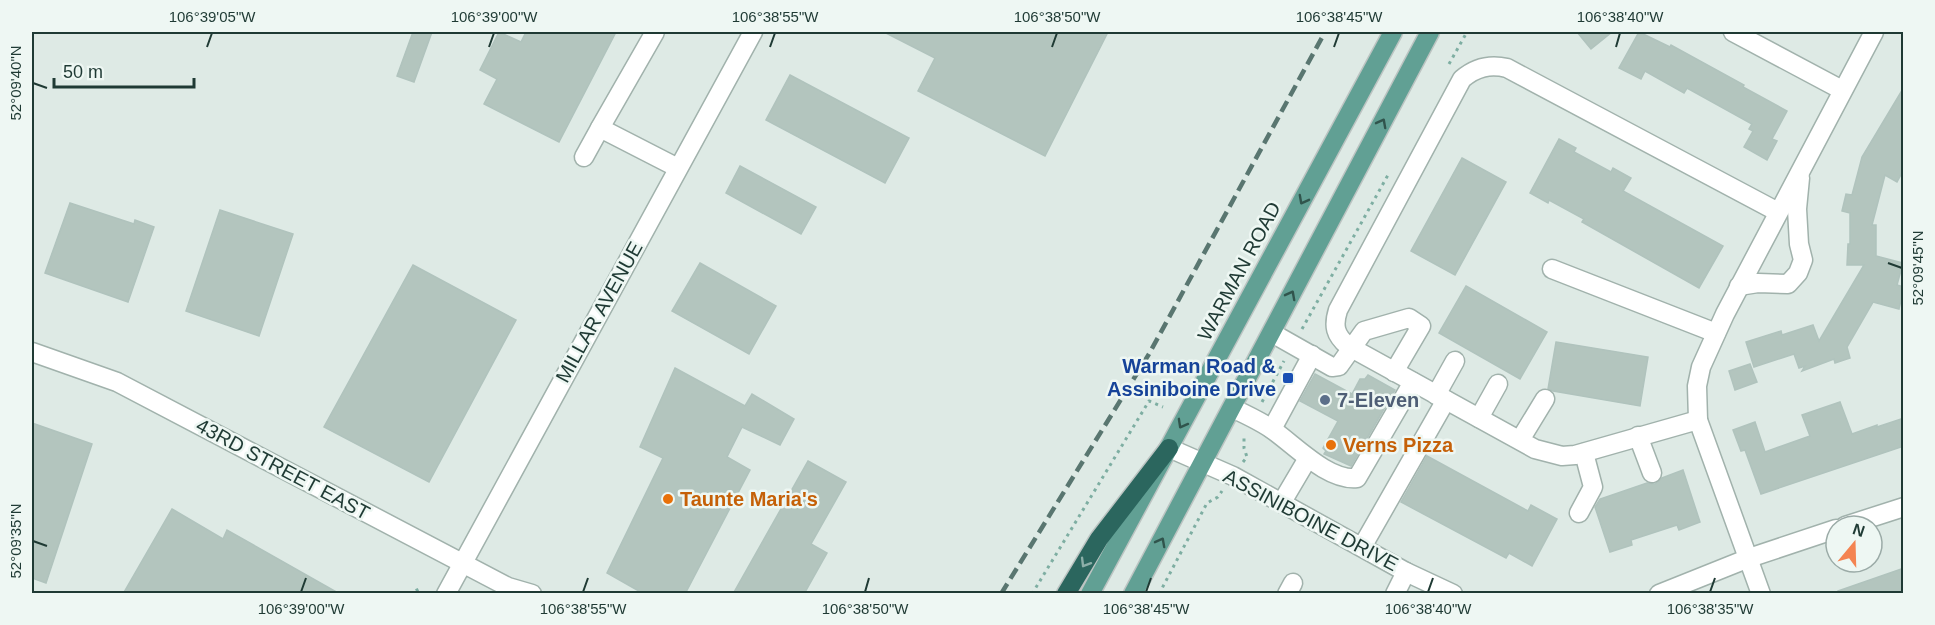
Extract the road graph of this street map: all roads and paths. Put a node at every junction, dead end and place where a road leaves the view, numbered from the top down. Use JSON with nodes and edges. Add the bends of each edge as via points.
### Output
{"nodes":[{"id":1,"x":655,"y":32,"type":"edge"},
{"id":2,"x":753,"y":32,"type":"edge"},
{"id":3,"x":1393,"y":32,"type":"edge"},
{"id":4,"x":1430,"y":32,"type":"edge"},
{"id":5,"x":1467,"y":32,"type":"edge"},
{"id":6,"x":1733,"y":32,"type":"edge"},
{"id":7,"x":1874,"y":32,"type":"edge"},
{"id":8,"x":1444,"y":73,"type":"dead end"},
{"id":9,"x":1842,"y":90,"type":"junction"},
{"id":10,"x":600,"y":128,"type":"junction"},
{"id":11,"x":584,"y":157,"type":"dead end"},
{"id":12,"x":1392,"y":167,"type":"dead end"},
{"id":13,"x":678,"y":168,"type":"junction"},
{"id":14,"x":1801,"y":169,"type":"junction"},
{"id":15,"x":1778,"y":212,"type":"junction"},
{"id":16,"x":1552,"y":269,"type":"dead end"},
{"id":17,"x":1739,"y":286,"type":"junction"},
{"id":18,"x":1272,"y":333,"type":"junction"},
{"id":19,"x":1716,"y":333,"type":"junction"},
{"id":20,"x":1293,"y":345,"type":"junction"},
{"id":21,"x":1351,"y":348,"type":"junction"},
{"id":22,"x":32,"y":352,"type":"edge"},
{"id":23,"x":1312,"y":355,"type":"junction"},
{"id":24,"x":1455,"y":361,"type":"dead end"},
{"id":25,"x":1394,"y":372,"type":"junction"},
{"id":26,"x":1413,"y":382,"type":"junction"},
{"id":27,"x":1498,"y":384,"type":"dead end"},
{"id":28,"x":1441,"y":397,"type":"junction"},
{"id":29,"x":1545,"y":399,"type":"dead end"},
{"id":30,"x":1164,"y":407,"type":"dead end"},
{"id":31,"x":1232,"y":408,"type":"junction"},
{"id":32,"x":1253,"y":418,"type":"junction"},
{"id":33,"x":1479,"y":418,"type":"junction"},
{"id":34,"x":1698,"y":420,"type":"junction"},
{"id":35,"x":1272,"y":429,"type":"junction"},
{"id":36,"x":1638,"y":436,"type":"junction"},
{"id":37,"x":1520,"y":440,"type":"junction"},
{"id":38,"x":1169,"y":448,"type":"junction"},
{"id":39,"x":1584,"y":453,"type":"junction"},
{"id":40,"x":1308,"y":458,"type":"junction"},
{"id":41,"x":1202,"y":462,"type":"junction"},
{"id":42,"x":1652,"y":473,"type":"dead end"},
{"id":43,"x":1233,"y":476,"type":"junction"},
{"id":44,"x":1282,"y":502,"type":"junction"},
{"id":45,"x":1904,"y":507,"type":"edge"},
{"id":46,"x":1579,"y":513,"type":"dead end"},
{"id":47,"x":1882,"y":514,"type":"edge"},
{"id":48,"x":1824,"y":533,"type":"edge"},
{"id":49,"x":1362,"y":547,"type":"junction"},
{"id":50,"x":1749,"y":558,"type":"junction"},
{"id":51,"x":462,"y":563,"type":"junction"},
{"id":52,"x":1406,"y":572,"type":"junction"},
{"id":53,"x":418,"y":589,"type":"dead end"},
{"id":54,"x":409,"y":594,"type":"edge"},
{"id":55,"x":446,"y":594,"type":"edge"},
{"id":56,"x":532,"y":594,"type":"edge"},
{"id":57,"x":1032,"y":594,"type":"edge"},
{"id":58,"x":1066,"y":594,"type":"edge"},
{"id":59,"x":1090,"y":594,"type":"edge"},
{"id":60,"x":1133,"y":594,"type":"edge"},
{"id":61,"x":1159,"y":594,"type":"edge"},
{"id":62,"x":1395,"y":594,"type":"edge"},
{"id":63,"x":1453,"y":594,"type":"edge"},
{"id":64,"x":1659,"y":594,"type":"edge"},
{"id":65,"x":1761,"y":594,"type":"edge"}],
"edges":[{"from":1,"to":10,"type":"street"},
{"from":2,"to":13,"type":"street","name":"MILLAR AVENUE"},
{"from":3,"to":38,"type":"main road","name":"WARMAN ROAD","one_way":true},
{"from":18,"to":4,"type":"main road","one_way":true},
{"from":5,"to":8,"type":"path"},
{"from":6,"to":9,"type":"street"},
{"from":7,"to":9,"type":"street"},
{"from":9,"to":14,"type":"street"},
{"from":10,"to":11,"type":"street"},
{"from":10,"to":13,"type":"street"},
{"from":12,"to":20,"type":"path"},
{"from":13,"to":51,"type":"street","name":"MILLAR AVENUE"},
{"from":14,"to":15,"type":"street"},
{"from":14,"to":17,"type":"street","via":[[1797,209],[1803,260],[1798,273],[1788,284]]},
{"from":15,"to":17,"type":"street"},
{"from":15,"to":21,"type":"street","via":[[1507,68],[1482,67],[1462,79],[1338,310],[1335,331]]},
{"from":16,"to":19,"type":"street"},
{"from":17,"to":19,"type":"street"},
{"from":18,"to":20,"type":"street"},
{"from":18,"to":31,"type":"main road"},
{"from":19,"to":34,"type":"street","via":[[1699,376]]},
{"from":20,"to":23,"type":"street"},
{"from":20,"to":32,"type":"path"},
{"from":21,"to":23,"type":"street","via":[[1336,367]]},
{"from":21,"to":25,"type":"street"},
{"from":21,"to":25,"type":"street","via":[[1364,331],[1409,318],[1419,323],[1420,330]]},
{"from":22,"to":51,"type":"street","name":"43RD STREET EAST","via":[[117,382]]},
{"from":23,"to":35,"type":"street"},
{"from":24,"to":28,"type":"street"},
{"from":25,"to":26,"type":"street"},
{"from":26,"to":28,"type":"street"},
{"from":26,"to":40,"type":"street","via":[[1358,478],[1340,477]]},
{"from":27,"to":33,"type":"street"},
{"from":28,"to":33,"type":"street"},
{"from":28,"to":49,"type":"street"},
{"from":29,"to":37,"type":"street"},
{"from":30,"to":57,"type":"path","via":[[1149,401]]},
{"from":31,"to":32,"type":"street"},
{"from":31,"to":41,"type":"main road"},
{"from":32,"to":35,"type":"street"},
{"from":32,"to":43,"type":"path","via":[[1244,435],[1247,457]]},
{"from":33,"to":37,"type":"street"},
{"from":34,"to":36,"type":"street"},
{"from":34,"to":50,"type":"street"},
{"from":35,"to":40,"type":"street"},
{"from":36,"to":39,"type":"street"},
{"from":36,"to":42,"type":"street"},
{"from":37,"to":39,"type":"street","via":[[1547,453]]},
{"from":38,"to":41,"type":"street","name":"ASSINIBOINE DRIVE"},
{"from":38,"to":58,"type":"highway","one_way":true,"via":[[1099,539]]},
{"from":38,"to":59,"type":"main road","name":"WARMAN ROAD"},
{"from":39,"to":46,"type":"street","via":[[1593,487]]},
{"from":40,"to":44,"type":"street"},
{"from":41,"to":43,"type":"street","name":"ASSINIBOINE DRIVE"},
{"from":60,"to":41,"type":"main road","one_way":true},
{"from":43,"to":44,"type":"street","name":"ASSINIBOINE DRIVE"},
{"from":43,"to":61,"type":"path","via":[[1218,497],[1207,502]]},
{"from":44,"to":49,"type":"street","name":"ASSINIBOINE DRIVE"},
{"from":45,"to":47,"type":"street"},
{"from":48,"to":50,"type":"street"},
{"from":49,"to":52,"type":"street","name":"ASSINIBOINE DRIVE"},
{"from":50,"to":64,"type":"street"},
{"from":50,"to":65,"type":"street"},
{"from":51,"to":55,"type":"street","name":"MILLAR AVENUE"},
{"from":51,"to":56,"type":"street","name":"43RD STREET EAST","via":[[508,587]]},
{"from":52,"to":62,"type":"street"},
{"from":52,"to":63,"type":"street","name":"ASSINIBOINE DRIVE"},
{"from":53,"to":54,"type":"path"}]}
